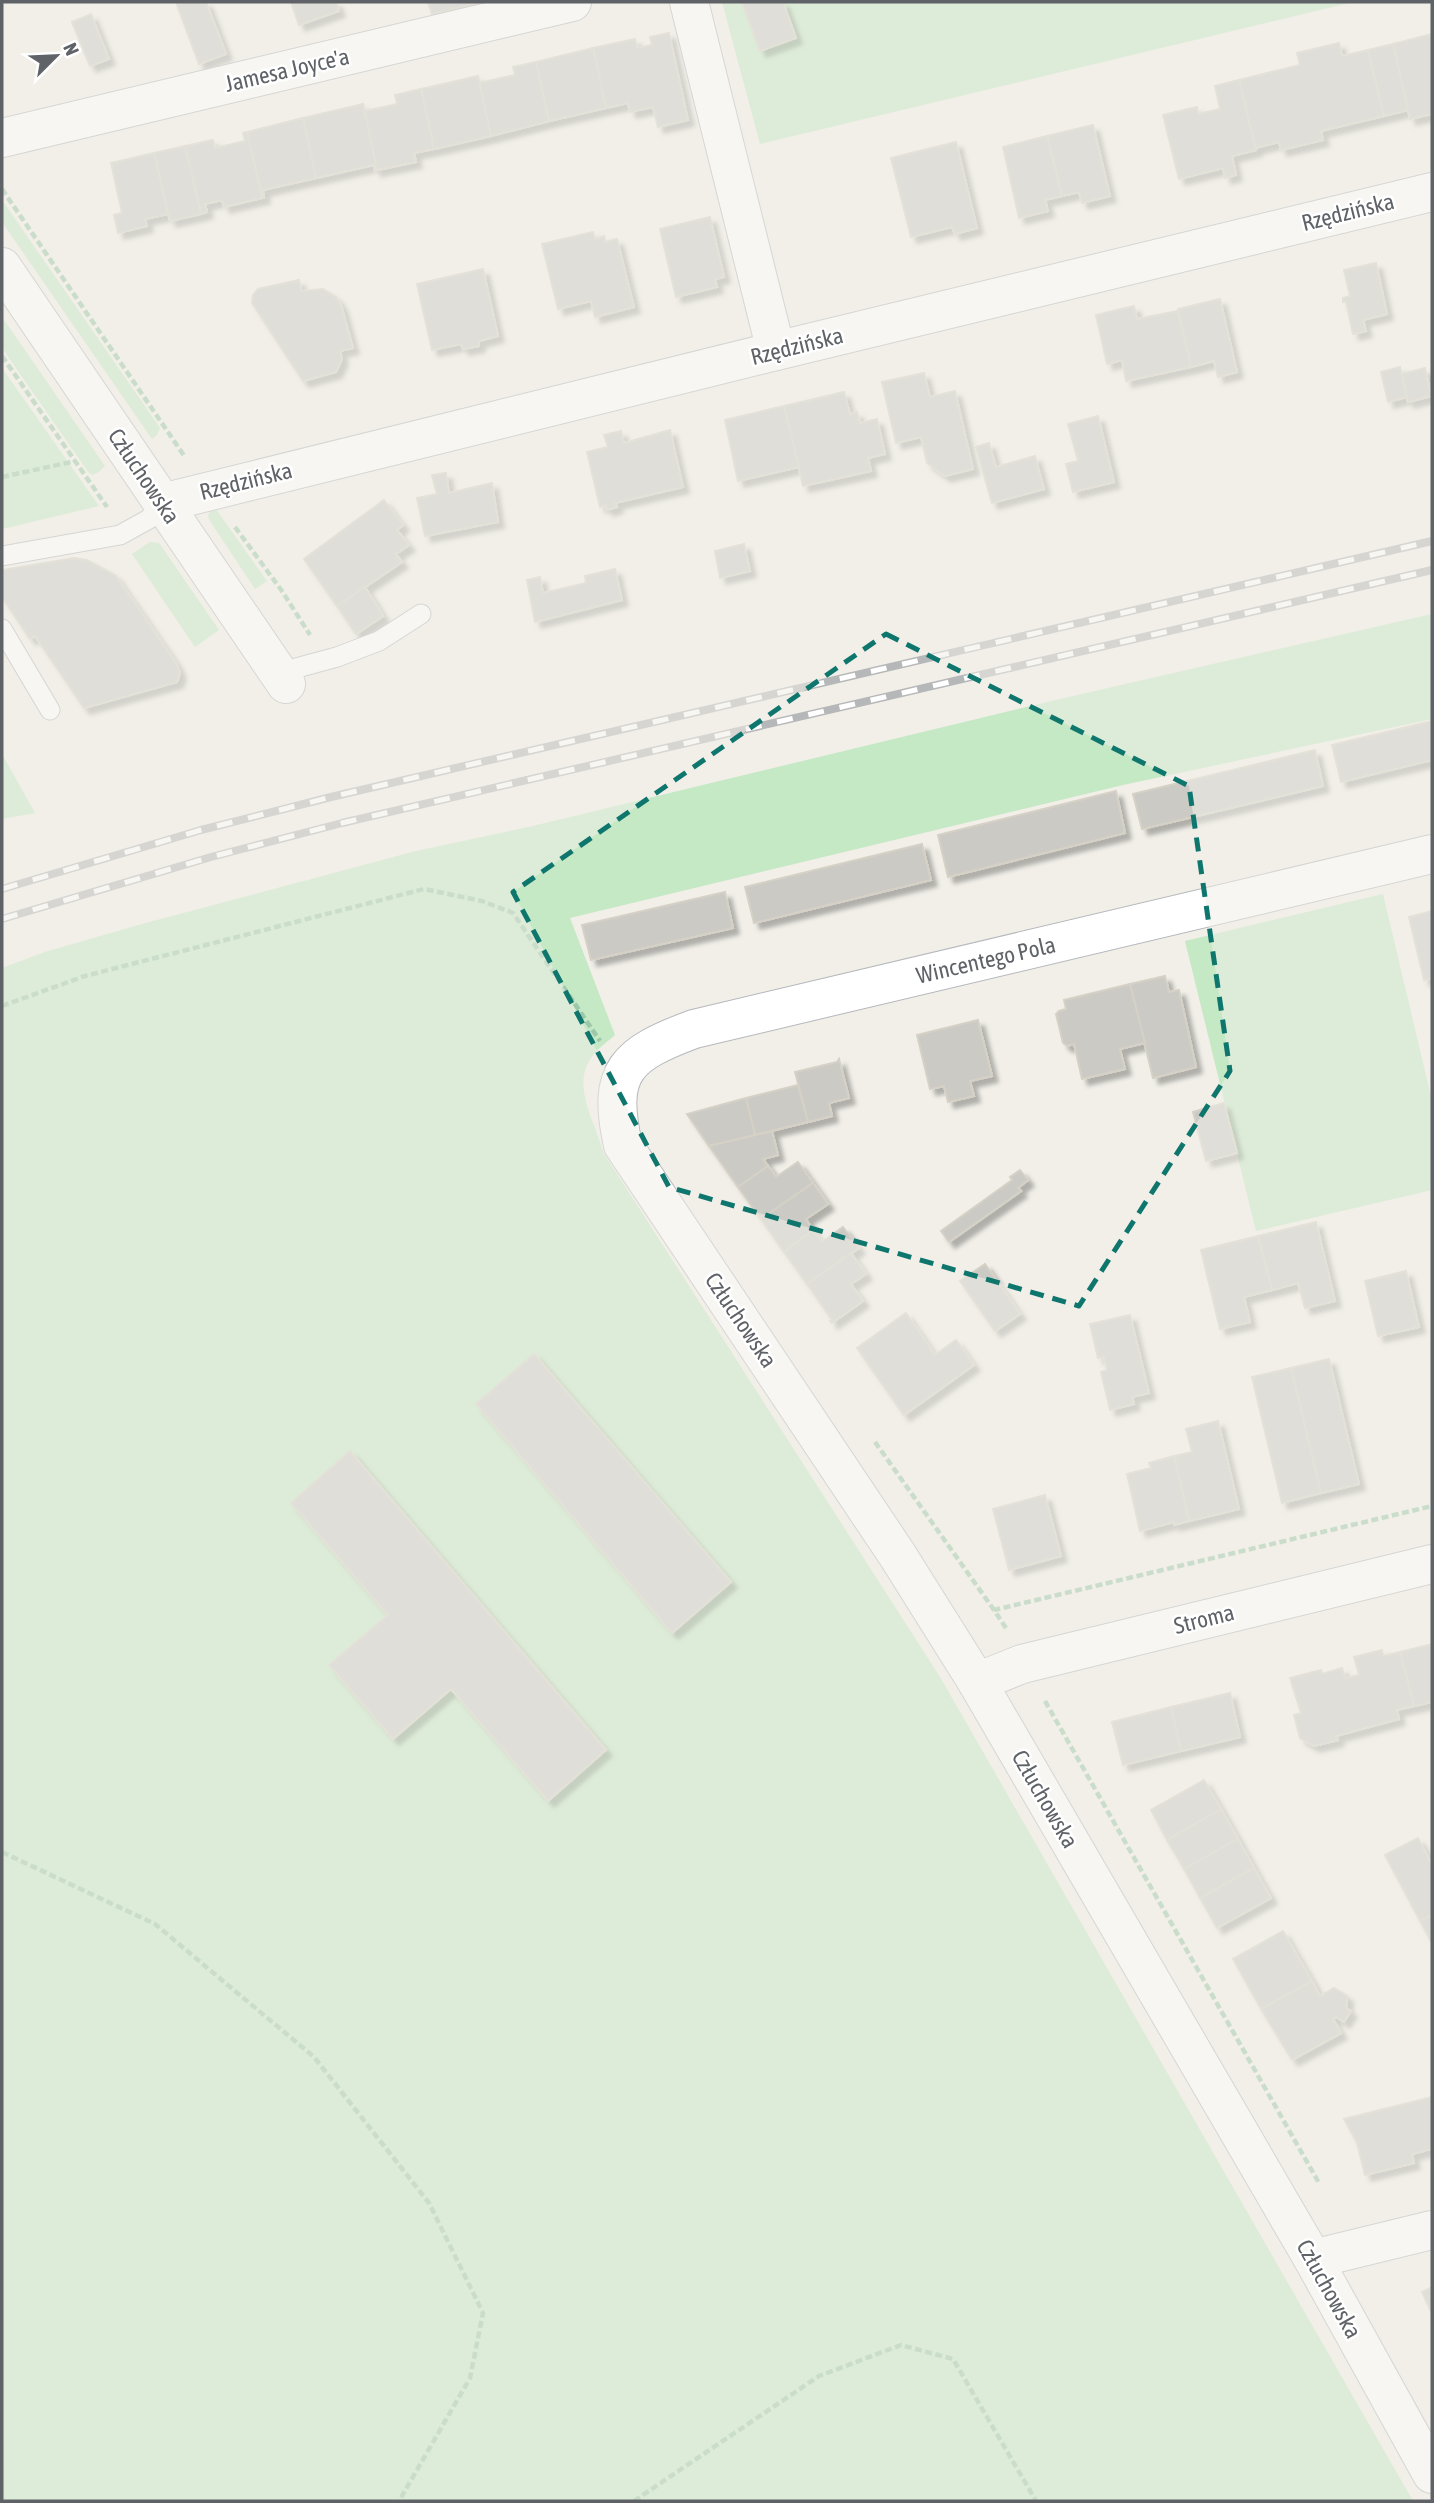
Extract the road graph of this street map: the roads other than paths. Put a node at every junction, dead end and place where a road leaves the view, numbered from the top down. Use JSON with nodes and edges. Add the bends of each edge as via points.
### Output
{"nodes":[{"id":1,"x":572,"y":2,"type":"edge"},
{"id":2,"x":689,"y":2,"type":"edge"},
{"id":3,"x":2,"y":138,"type":"edge"},
{"id":4,"x":1432,"y":192,"type":"edge"},
{"id":5,"x":2,"y":268,"type":"edge"},
{"id":6,"x":776,"y":351,"type":"junction"},
{"id":7,"x":162,"y":503,"type":"junction"},
{"id":8,"x":2,"y":556,"type":"edge"},
{"id":9,"x":421,"y":614,"type":"dead end"},
{"id":10,"x":2,"y":629,"type":"edge"},
{"id":11,"x":282,"y":678,"type":"joint"},
{"id":12,"x":50,"y":710,"type":"dead end"},
{"id":13,"x":1432,"y":854,"type":"edge"},
{"id":14,"x":623,"y":1144,"type":"joint"},
{"id":15,"x":1432,"y":1564,"type":"edge"},
{"id":16,"x":977,"y":1682,"type":"junction"},
{"id":17,"x":1432,"y":2230,"type":"edge"},
{"id":18,"x":1312,"y":2259,"type":"junction"},
{"id":19,"x":1432,"y":2474,"type":"edge"}],
"edges":[{"from":1,"to":3,"type":"street","name":"Jamesa Joyce'a"},
{"from":2,"to":6,"type":"street"},
{"from":4,"to":6,"type":"street","name":"Rzędzińska"},
{"from":5,"to":7,"type":"street","name":"Człuchowska"},
{"from":6,"to":7,"type":"street","name":"Rzędzińska"},
{"from":7,"to":8,"type":"lane","via":[[149,519],[124,532]]},
{"from":7,"to":11,"type":"street","name":"Człuchowska"},
{"from":9,"to":11,"type":"lane","via":[[379,641]]},
{"from":10,"to":12,"type":"lane"},
{"from":13,"to":14,"type":"street","name":"Wincentego Pola","via":[[694,1029],[638,1054],[623,1073],[617,1094]]},
{"from":14,"to":16,"type":"street","name":"Człuchowska"},
{"from":15,"to":16,"type":"street","name":"Stroma","via":[[1022,1664]]},
{"from":16,"to":18,"type":"street","name":"Człuchowska"},
{"from":17,"to":18,"type":"street"},
{"from":18,"to":19,"type":"street","name":"Człuchowska"}]}
